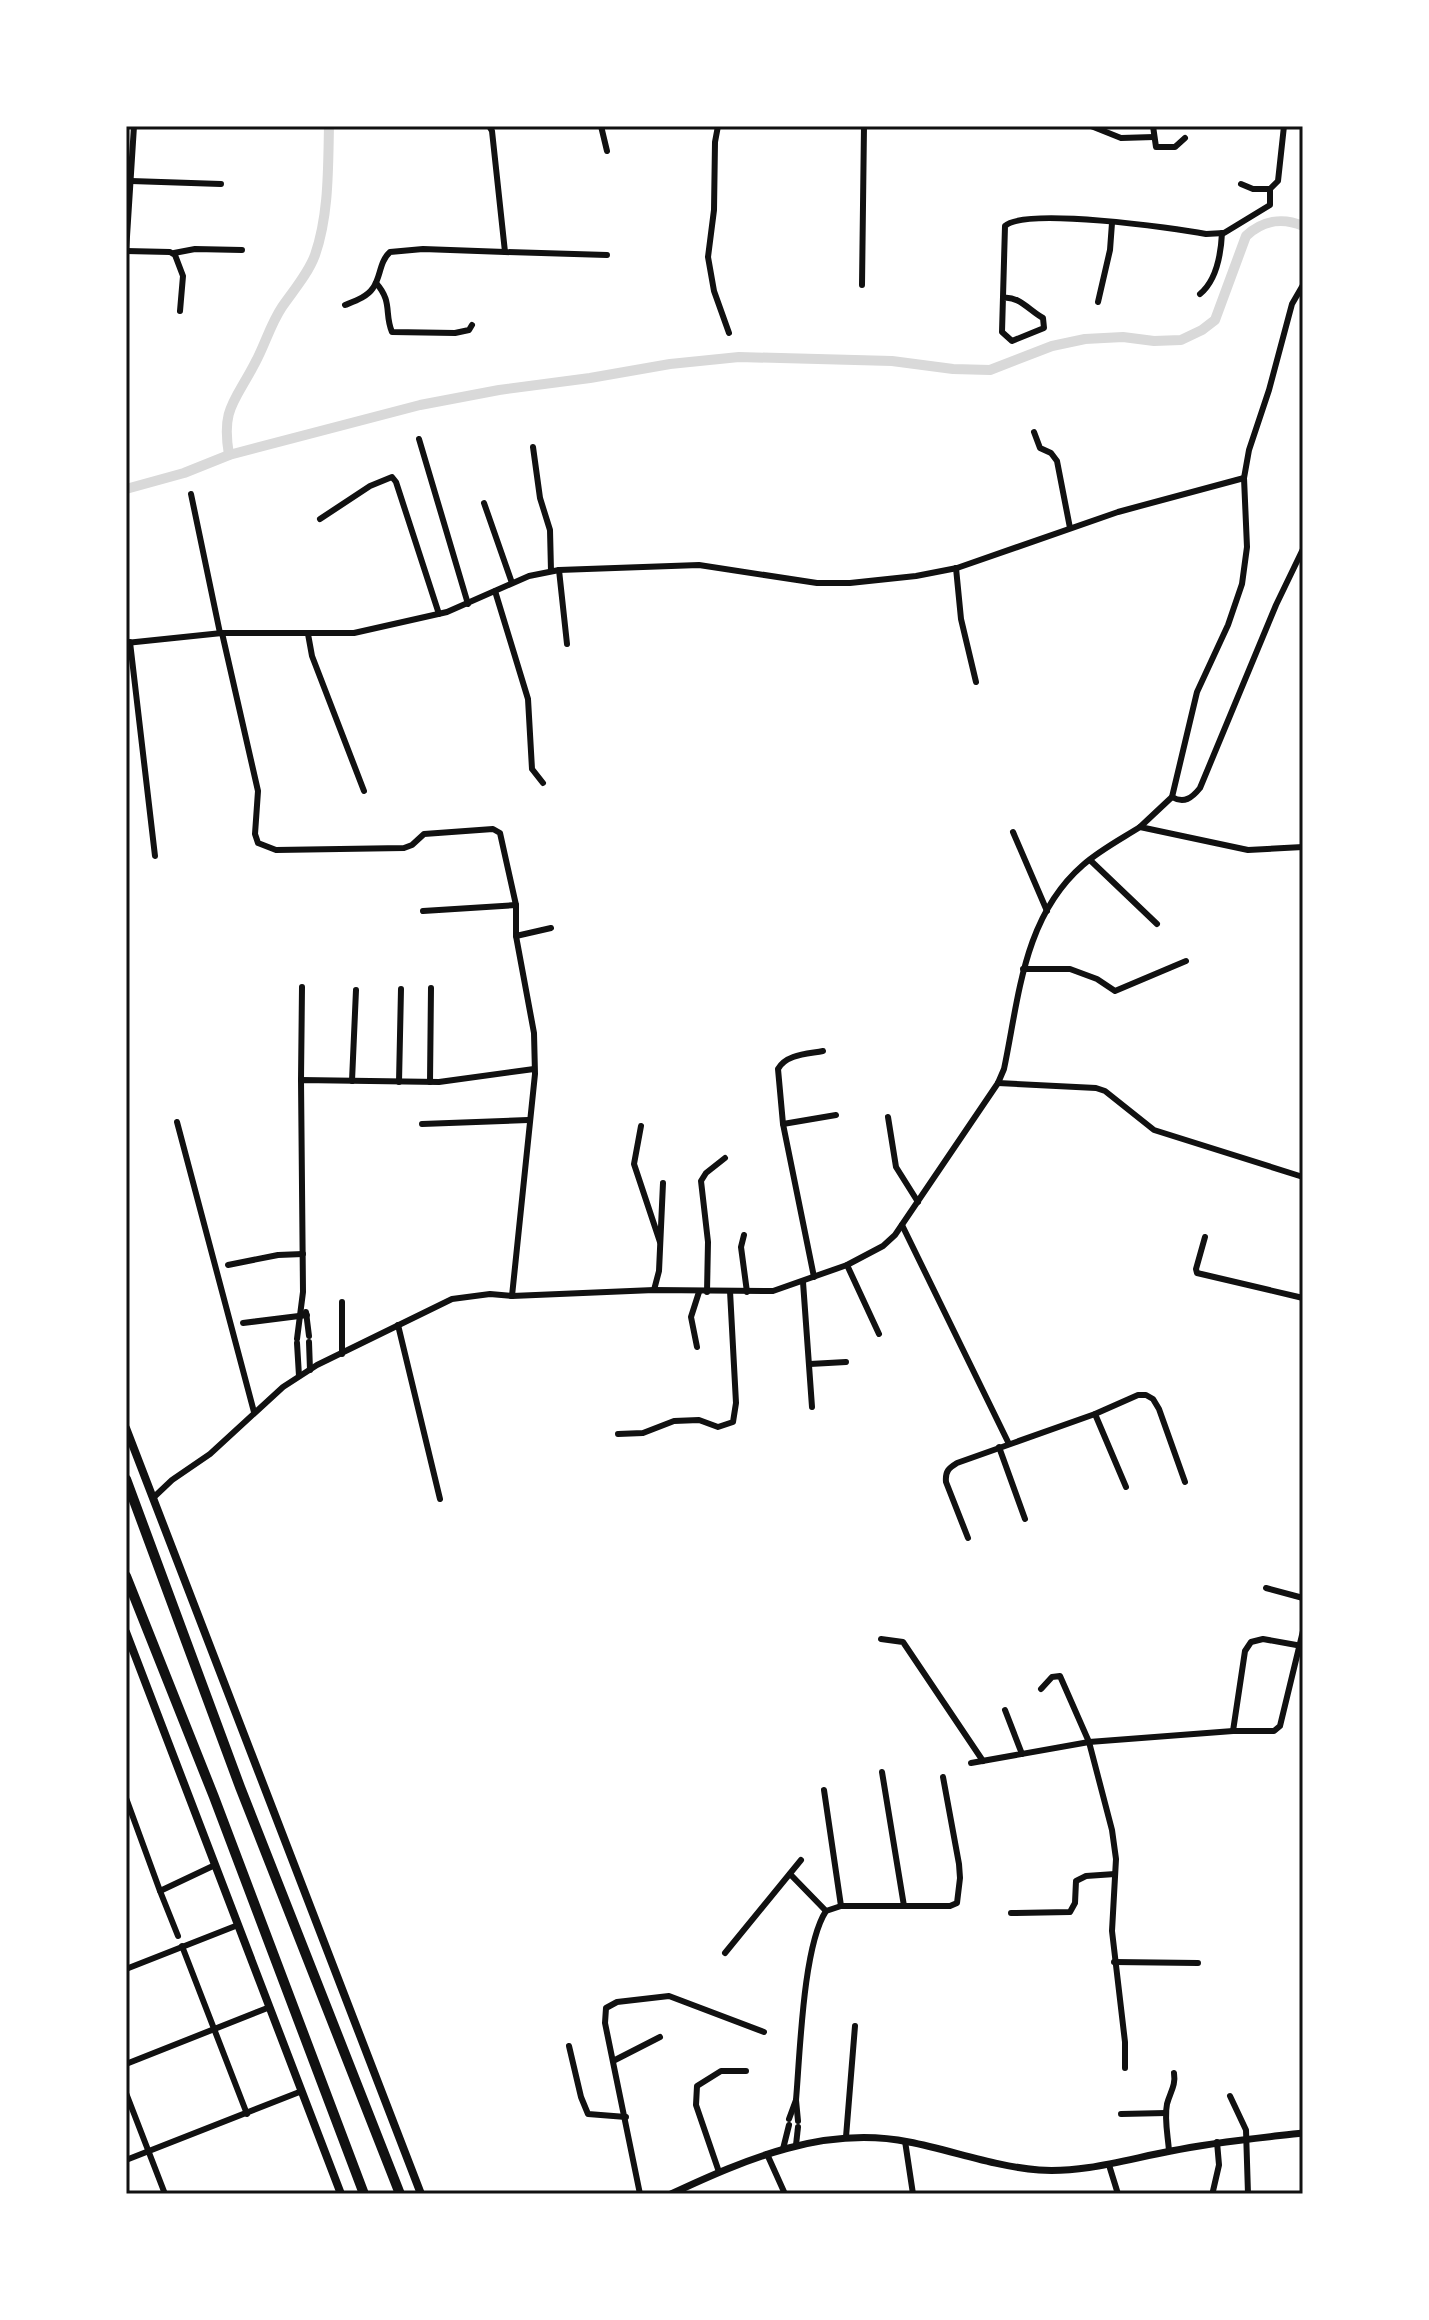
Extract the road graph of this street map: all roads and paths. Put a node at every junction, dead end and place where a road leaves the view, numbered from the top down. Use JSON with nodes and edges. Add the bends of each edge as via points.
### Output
{"nodes":[{"id":1,"x":134,"y":126,"type":"edge"},
{"id":2,"x":489,"y":126,"type":"edge"},
{"id":3,"x":601,"y":126,"type":"edge"},
{"id":4,"x":718,"y":126,"type":"edge"},
{"id":5,"x":864,"y":126,"type":"edge"},
{"id":6,"x":1091,"y":126,"type":"edge"},
{"id":7,"x":1153,"y":126,"type":"edge"},
{"id":8,"x":1284,"y":126,"type":"edge"},
{"id":9,"x":1154,"y":137,"type":"junction"},
{"id":10,"x":1185,"y":138,"type":"dead end"},
{"id":11,"x":607,"y":151,"type":"dead end"},
{"id":12,"x":131,"y":181,"type":"junction"},
{"id":13,"x":221,"y":184,"type":"dead end"},
{"id":14,"x":1241,"y":184,"type":"dead end"},
{"id":15,"x":1270,"y":189,"type":"junction"},
{"id":16,"x":1112,"y":223,"type":"junction"},
{"id":17,"x":1222,"y":233,"type":"junction"},
{"id":18,"x":242,"y":250,"type":"dead end"},
{"id":19,"x":126,"y":251,"type":"edge"},
{"id":20,"x":505,"y":252,"type":"junction"},
{"id":21,"x":174,"y":253,"type":"junction"},
{"id":22,"x":607,"y":255,"type":"dead end"},
{"id":23,"x":376,"y":283,"type":"junction"},
{"id":24,"x":862,"y":285,"type":"dead end"},
{"id":25,"x":1303,"y":285,"type":"edge"},
{"id":26,"x":1200,"y":294,"type":"dead end"},
{"id":27,"x":1003,"y":298,"type":"junction"},
{"id":28,"x":1098,"y":302,"type":"dead end"},
{"id":29,"x":345,"y":305,"type":"dead end"},
{"id":30,"x":180,"y":311,"type":"dead end"},
{"id":31,"x":472,"y":325,"type":"dead end"},
{"id":32,"x":729,"y":333,"type":"dead end"},
{"id":33,"x":1034,"y":432,"type":"dead end"},
{"id":34,"x":419,"y":439,"type":"dead end"},
{"id":35,"x":533,"y":447,"type":"dead end"},
{"id":36,"x":1244,"y":478,"type":"junction"},
{"id":37,"x":191,"y":494,"type":"dead end"},
{"id":38,"x":484,"y":503,"type":"dead end"},
{"id":39,"x":320,"y":519,"type":"dead end"},
{"id":40,"x":1070,"y":528,"type":"junction"},
{"id":41,"x":1303,"y":549,"type":"edge"},
{"id":42,"x":956,"y":568,"type":"junction"},
{"id":43,"x":555,"y":570,"type":"junction"},
{"id":44,"x":512,"y":583,"type":"junction"},
{"id":45,"x":495,"y":591,"type":"junction"},
{"id":46,"x":468,"y":604,"type":"junction"},
{"id":47,"x":439,"y":614,"type":"junction"},
{"id":48,"x":221,"y":633,"type":"junction"},
{"id":49,"x":308,"y":634,"type":"junction"},
{"id":50,"x":128,"y":643,"type":"edge"},
{"id":51,"x":567,"y":644,"type":"dead end"},
{"id":52,"x":976,"y":682,"type":"dead end"},
{"id":53,"x":138,"y":708,"type":"junction"},
{"id":54,"x":126,"y":710,"type":"edge"},
{"id":55,"x":543,"y":783,"type":"dead end"},
{"id":56,"x":364,"y":791,"type":"dead end"},
{"id":57,"x":1172,"y":797,"type":"junction"},
{"id":58,"x":1140,"y":827,"type":"junction"},
{"id":59,"x":1013,"y":832,"type":"dead end"},
{"id":60,"x":1303,"y":847,"type":"edge"},
{"id":61,"x":155,"y":856,"type":"dead end"},
{"id":62,"x":1090,"y":860,"type":"junction"},
{"id":63,"x":516,"y":905,"type":"junction"},
{"id":64,"x":423,"y":911,"type":"dead end"},
{"id":65,"x":1047,"y":911,"type":"junction"},
{"id":66,"x":1157,"y":924,"type":"dead end"},
{"id":67,"x":551,"y":928,"type":"dead end"},
{"id":68,"x":516,"y":936,"type":"junction"},
{"id":69,"x":1186,"y":961,"type":"dead end"},
{"id":70,"x":1023,"y":969,"type":"junction"},
{"id":71,"x":302,"y":987,"type":"dead end"},
{"id":72,"x":431,"y":988,"type":"dead end"},
{"id":73,"x":401,"y":989,"type":"dead end"},
{"id":74,"x":356,"y":990,"type":"dead end"},
{"id":75,"x":823,"y":1051,"type":"dead end"},
{"id":76,"x":534,"y":1069,"type":"junction"},
{"id":77,"x":301,"y":1080,"type":"junction"},
{"id":78,"x":352,"y":1081,"type":"junction"},
{"id":79,"x":399,"y":1082,"type":"junction"},
{"id":80,"x":430,"y":1082,"type":"junction"},
{"id":81,"x":998,"y":1083,"type":"junction"},
{"id":82,"x":836,"y":1115,"type":"dead end"},
{"id":83,"x":888,"y":1117,"type":"dead end"},
{"id":84,"x":528,"y":1120,"type":"junction"},
{"id":85,"x":177,"y":1122,"type":"dead end"},
{"id":86,"x":422,"y":1124,"type":"dead end"},
{"id":87,"x":783,"y":1124,"type":"junction"},
{"id":88,"x":641,"y":1126,"type":"dead end"},
{"id":89,"x":725,"y":1158,"type":"dead end"},
{"id":90,"x":1303,"y":1177,"type":"edge"},
{"id":91,"x":663,"y":1183,"type":"dead end"},
{"id":92,"x":918,"y":1202,"type":"junction"},
{"id":93,"x":902,"y":1225,"type":"junction"},
{"id":94,"x":744,"y":1235,"type":"dead end"},
{"id":95,"x":1205,"y":1237,"type":"dead end"},
{"id":96,"x":660,"y":1242,"type":"junction"},
{"id":97,"x":303,"y":1254,"type":"junction"},
{"id":98,"x":228,"y":1265,"type":"dead end"},
{"id":99,"x":847,"y":1265,"type":"junction"},
{"id":100,"x":814,"y":1277,"type":"junction"},
{"id":101,"x":803,"y":1282,"type":"junction"},
{"id":102,"x":654,"y":1290,"type":"junction"},
{"id":103,"x":730,"y":1291,"type":"junction"},
{"id":104,"x":699,"y":1292,"type":"junction"},
{"id":105,"x":707,"y":1292,"type":"junction"},
{"id":106,"x":747,"y":1292,"type":"junction"},
{"id":107,"x":512,"y":1296,"type":"junction"},
{"id":108,"x":1303,"y":1298,"type":"edge"},
{"id":109,"x":342,"y":1302,"type":"dead end"},
{"id":110,"x":302,"y":1306,"type":"junction"},
{"id":111,"x":307,"y":1315,"type":"junction"},
{"id":112,"x":298,"y":1316,"type":"junction"},
{"id":113,"x":243,"y":1323,"type":"dead end"},
{"id":114,"x":398,"y":1325,"type":"junction"},
{"id":115,"x":879,"y":1334,"type":"dead end"},
{"id":116,"x":697,"y":1347,"type":"dead end"},
{"id":117,"x":342,"y":1354,"type":"junction"},
{"id":118,"x":846,"y":1362,"type":"dead end"},
{"id":119,"x":810,"y":1364,"type":"junction"},
{"id":120,"x":310,"y":1370,"type":"junction"},
{"id":121,"x":299,"y":1376,"type":"junction"},
{"id":122,"x":812,"y":1407,"type":"dead end"},
{"id":123,"x":255,"y":1412,"type":"junction"},
{"id":124,"x":1095,"y":1414,"type":"junction"},
{"id":125,"x":126,"y":1428,"type":"edge"},
{"id":126,"x":618,"y":1434,"type":"dead end"},
{"id":127,"x":1009,"y":1444,"type":"junction"},
{"id":128,"x":999,"y":1447,"type":"junction"},
{"id":129,"x":126,"y":1479,"type":"edge"},
{"id":130,"x":1185,"y":1482,"type":"dead end"},
{"id":131,"x":1126,"y":1487,"type":"dead end"},
{"id":132,"x":153,"y":1498,"type":"junction"},
{"id":133,"x":440,"y":1499,"type":"dead end"},
{"id":134,"x":1025,"y":1519,"type":"dead end"},
{"id":135,"x":968,"y":1538,"type":"dead end"},
{"id":136,"x":126,"y":1576,"type":"edge"},
{"id":137,"x":1266,"y":1588,"type":"dead end"},
{"id":138,"x":1303,"y":1598,"type":"edge"},
{"id":139,"x":1303,"y":1631,"type":"edge"},
{"id":140,"x":126,"y":1632,"type":"edge"},
{"id":141,"x":881,"y":1639,"type":"dead end"},
{"id":142,"x":1302,"y":1646,"type":"edge"},
{"id":143,"x":1041,"y":1689,"type":"dead end"},
{"id":144,"x":1005,"y":1710,"type":"dead end"},
{"id":145,"x":1233,"y":1731,"type":"junction"},
{"id":146,"x":1089,"y":1742,"type":"junction"},
{"id":147,"x":1022,"y":1754,"type":"junction"},
{"id":148,"x":983,"y":1761,"type":"junction"},
{"id":149,"x":971,"y":1763,"type":"dead end"},
{"id":150,"x":882,"y":1772,"type":"dead end"},
{"id":151,"x":943,"y":1777,"type":"dead end"},
{"id":152,"x":824,"y":1790,"type":"dead end"},
{"id":153,"x":126,"y":1798,"type":"edge"},
{"id":154,"x":801,"y":1860,"type":"dead end"},
{"id":155,"x":215,"y":1865,"type":"junction"},
{"id":156,"x":790,"y":1874,"type":"junction"},
{"id":157,"x":1115,"y":1874,"type":"junction"},
{"id":158,"x":160,"y":1891,"type":"junction"},
{"id":159,"x":841,"y":1906,"type":"junction"},
{"id":160,"x":904,"y":1906,"type":"junction"},
{"id":161,"x":826,"y":1911,"type":"junction"},
{"id":162,"x":1011,"y":1913,"type":"dead end"},
{"id":163,"x":238,"y":1925,"type":"junction"},
{"id":164,"x":178,"y":1936,"type":"dead end"},
{"id":165,"x":182,"y":1946,"type":"junction"},
{"id":166,"x":725,"y":1953,"type":"dead end"},
{"id":167,"x":1114,"y":1962,"type":"junction"},
{"id":168,"x":1198,"y":1963,"type":"dead end"},
{"id":169,"x":126,"y":1969,"type":"edge"},
{"id":170,"x":270,"y":2007,"type":"junction"},
{"id":171,"x":855,"y":2026,"type":"dead end"},
{"id":172,"x":214,"y":2029,"type":"junction"},
{"id":173,"x":764,"y":2032,"type":"dead end"},
{"id":174,"x":660,"y":2037,"type":"dead end"},
{"id":175,"x":569,"y":2046,"type":"dead end"},
{"id":176,"x":615,"y":2060,"type":"junction"},
{"id":177,"x":126,"y":2064,"type":"edge"},
{"id":178,"x":1125,"y":2068,"type":"dead end"},
{"id":179,"x":746,"y":2071,"type":"dead end"},
{"id":180,"x":1174,"y":2073,"type":"dead end"},
{"id":181,"x":302,"y":2091,"type":"junction"},
{"id":182,"x":126,"y":2093,"type":"edge"},
{"id":183,"x":1230,"y":2096,"type":"dead end"},
{"id":184,"x":796,"y":2100,"type":"junction"},
{"id":185,"x":1166,"y":2113,"type":"junction"},
{"id":186,"x":247,"y":2114,"type":"junction"},
{"id":187,"x":1121,"y":2114,"type":"dead end"},
{"id":188,"x":626,"y":2117,"type":"junction"},
{"id":189,"x":1303,"y":2133,"type":"edge"},
{"id":190,"x":846,"y":2137,"type":"junction"},
{"id":191,"x":1247,"y":2139,"type":"junction"},
{"id":192,"x":905,"y":2141,"type":"junction"},
{"id":193,"x":1217,"y":2142,"type":"junction"},
{"id":194,"x":796,"y":2145,"type":"junction"},
{"id":195,"x":783,"y":2149,"type":"junction"},
{"id":196,"x":148,"y":2151,"type":"junction"},
{"id":197,"x":1169,"y":2151,"type":"junction"},
{"id":198,"x":767,"y":2154,"type":"junction"},
{"id":199,"x":126,"y":2160,"type":"edge"},
{"id":200,"x":1109,"y":2165,"type":"junction"},
{"id":201,"x":719,"y":2172,"type":"junction"},
{"id":202,"x":1213,"y":2191,"type":"dead end"},
{"id":203,"x":165,"y":2194,"type":"edge"},
{"id":204,"x":341,"y":2194,"type":"edge"},
{"id":205,"x":364,"y":2194,"type":"edge"},
{"id":206,"x":400,"y":2194,"type":"edge"},
{"id":207,"x":421,"y":2194,"type":"edge"},
{"id":208,"x":640,"y":2194,"type":"edge"},
{"id":209,"x":671,"y":2194,"type":"edge"},
{"id":210,"x":785,"y":2194,"type":"edge"},
{"id":211,"x":913,"y":2194,"type":"edge"},
{"id":212,"x":1118,"y":2194,"type":"edge"},
{"id":213,"x":1248,"y":2194,"type":"edge"}],
"edges":[{"from":1,"to":12,"type":"street"},
{"from":2,"to":20,"type":"street"},
{"from":3,"to":11,"type":"street"},
{"from":4,"to":32,"type":"street","via":[[708,257]]},
{"from":5,"to":24,"type":"street"},
{"from":6,"to":9,"type":"street","via":[[1121,138]]},
{"from":7,"to":9,"type":"street"},
{"from":8,"to":15,"type":"street","via":[[1278,181]]},
{"from":9,"to":10,"type":"street","via":[[1159,148],[1175,147]]},
{"from":12,"to":13,"type":"street"},
{"from":12,"to":19,"type":"street"},
{"from":14,"to":15,"type":"street"},
{"from":15,"to":17,"type":"street","via":[[1269,208]]},
{"from":16,"to":17,"type":"street"},
{"from":16,"to":27,"type":"street","via":[[1025,217],[1007,224]]},
{"from":16,"to":28,"type":"street"},
{"from":17,"to":26,"type":"street","via":[[1211,280]]},
{"from":18,"to":21,"type":"street"},
{"from":19,"to":21,"type":"street"},
{"from":20,"to":22,"type":"street"},
{"from":20,"to":23,"type":"street","via":[[397,250],[383,260]]},
{"from":21,"to":30,"type":"street","via":[[183,276]]},
{"from":23,"to":29,"type":"street","via":[[365,296]]},
{"from":23,"to":31,"type":"street","via":[[387,298],[392,332],[455,333]]},
{"from":25,"to":36,"type":"street","via":[[1292,304]]},
{"from":27,"to":27,"type":"street","via":[[1027,305],[1043,318],[1044,328],[1009,340],[1002,332]]},
{"from":33,"to":40,"type":"street","via":[[1040,448],[1057,461]]},
{"from":34,"to":46,"type":"street"},
{"from":35,"to":43,"type":"street"},
{"from":36,"to":40,"type":"street"},
{"from":36,"to":57,"type":"street","via":[[1247,547],[1242,584],[1197,692]]},
{"from":37,"to":48,"type":"street"},
{"from":38,"to":44,"type":"street"},
{"from":39,"to":47,"type":"street","via":[[392,477]]},
{"from":40,"to":42,"type":"street"},
{"from":41,"to":57,"type":"street","via":[[1200,788],[1185,800]]},
{"from":42,"to":43,"type":"street","via":[[828,583],[699,565]]},
{"from":42,"to":52,"type":"street"},
{"from":43,"to":44,"type":"street"},
{"from":43,"to":51,"type":"street"},
{"from":44,"to":45,"type":"street"},
{"from":45,"to":46,"type":"street"},
{"from":45,"to":55,"type":"street","via":[[528,699],[532,769]]},
{"from":46,"to":47,"type":"street"},
{"from":47,"to":49,"type":"street","via":[[354,633]]},
{"from":48,"to":49,"type":"street"},
{"from":48,"to":50,"type":"street"},
{"from":48,"to":63,"type":"street","via":[[258,791],[258,843],[276,850],[404,848],[424,834],[497,829]]},
{"from":49,"to":56,"type":"street"},
{"from":50,"to":53,"type":"street"},
{"from":53,"to":54,"type":"street"},
{"from":53,"to":61,"type":"street"},
{"from":57,"to":58,"type":"street"},
{"from":58,"to":60,"type":"street","via":[[1248,850]]},
{"from":58,"to":62,"type":"street"},
{"from":59,"to":65,"type":"street"},
{"from":62,"to":65,"type":"street"},
{"from":62,"to":66,"type":"street"},
{"from":63,"to":64,"type":"street"},
{"from":63,"to":68,"type":"street"},
{"from":65,"to":70,"type":"street"},
{"from":67,"to":68,"type":"street"},
{"from":68,"to":76,"type":"street","via":[[530,1003]]},
{"from":69,"to":70,"type":"street","via":[[1115,991],[1070,969]]},
{"from":70,"to":81,"type":"street"},
{"from":71,"to":77,"type":"street"},
{"from":72,"to":80,"type":"street"},
{"from":73,"to":79,"type":"street"},
{"from":74,"to":78,"type":"street"},
{"from":75,"to":87,"type":"street","via":[[779,1064]]},
{"from":76,"to":80,"type":"street"},
{"from":76,"to":84,"type":"street"},
{"from":77,"to":78,"type":"street"},
{"from":77,"to":97,"type":"street"},
{"from":78,"to":79,"type":"street"},
{"from":79,"to":80,"type":"street"},
{"from":81,"to":90,"type":"street","via":[[1096,1088],[1154,1130]]},
{"from":81,"to":92,"type":"street"},
{"from":82,"to":87,"type":"street"},
{"from":83,"to":92,"type":"street","via":[[896,1167]]},
{"from":84,"to":86,"type":"street"},
{"from":84,"to":107,"type":"street"},
{"from":85,"to":123,"type":"street"},
{"from":87,"to":100,"type":"street"},
{"from":88,"to":96,"type":"street","via":[[634,1164]]},
{"from":89,"to":105,"type":"street","via":[[701,1181]]},
{"from":91,"to":96,"type":"street"},
{"from":92,"to":93,"type":"street"},
{"from":93,"to":99,"type":"street","via":[[883,1246]]},
{"from":93,"to":127,"type":"street"},
{"from":94,"to":106,"type":"street"},
{"from":95,"to":108,"type":"street","via":[[1197,1273]]},
{"from":96,"to":102,"type":"street"},
{"from":97,"to":98,"type":"street"},
{"from":97,"to":110,"type":"street"},
{"from":99,"to":100,"type":"street"},
{"from":99,"to":115,"type":"street"},
{"from":100,"to":101,"type":"street"},
{"from":101,"to":106,"type":"street"},
{"from":101,"to":119,"type":"street"},
{"from":102,"to":104,"type":"street"},
{"from":102,"to":107,"type":"street"},
{"from":103,"to":105,"type":"street"},
{"from":103,"to":106,"type":"street"},
{"from":103,"to":126,"type":"street","via":[[733,1422],[718,1427],[699,1420],[674,1421],[643,1433]]},
{"from":104,"to":105,"type":"street"},
{"from":104,"to":116,"type":"street","via":[[691,1317]]},
{"from":107,"to":114,"type":"street","via":[[452,1299]]},
{"from":109,"to":117,"type":"street"},
{"from":110,"to":111,"type":"street"},
{"from":110,"to":112,"type":"street"},
{"from":111,"to":112,"type":"street"},
{"from":111,"to":120,"type":"street"},
{"from":112,"to":113,"type":"street"},
{"from":112,"to":121,"type":"street"},
{"from":114,"to":117,"type":"street"},
{"from":114,"to":133,"type":"street"},
{"from":117,"to":120,"type":"street"},
{"from":118,"to":119,"type":"street"},
{"from":119,"to":122,"type":"street"},
{"from":120,"to":121,"type":"street"},
{"from":121,"to":123,"type":"street"},
{"from":123,"to":132,"type":"street"},
{"from":124,"to":127,"type":"street"},
{"from":124,"to":130,"type":"street","via":[[1138,1395],[1153,1399]]},
{"from":124,"to":131,"type":"street"},
{"from":125,"to":132,"type":"main road"},
{"from":127,"to":128,"type":"street"},
{"from":128,"to":134,"type":"street"},
{"from":128,"to":135,"type":"street","via":[[957,1463],[945,1475]]},
{"from":129,"to":206,"type":"highway"},
{"from":132,"to":207,"type":"main road"},
{"from":136,"to":205,"type":"highway"},
{"from":137,"to":138,"type":"street"},
{"from":139,"to":142,"type":"street"},
{"from":140,"to":155,"type":"main road"},
{"from":141,"to":148,"type":"street","via":[[903,1642]]},
{"from":142,"to":145,"type":"street","via":[[1280,1726],[1274,1731]]},
{"from":142,"to":145,"type":"street","via":[[1251,1642],[1245,1651]]},
{"from":143,"to":146,"type":"street","via":[[1060,1676]]},
{"from":144,"to":147,"type":"street"},
{"from":145,"to":146,"type":"street"},
{"from":146,"to":147,"type":"street"},
{"from":146,"to":157,"type":"street","via":[[1112,1830]]},
{"from":147,"to":148,"type":"street"},
{"from":148,"to":149,"type":"street"},
{"from":150,"to":160,"type":"street"},
{"from":151,"to":160,"type":"street","via":[[959,1864],[957,1903]]},
{"from":152,"to":159,"type":"street"},
{"from":153,"to":158,"type":"street"},
{"from":154,"to":156,"type":"street"},
{"from":155,"to":158,"type":"street"},
{"from":155,"to":163,"type":"main road"},
{"from":156,"to":161,"type":"street"},
{"from":156,"to":166,"type":"street"},
{"from":157,"to":162,"type":"street","via":[[1076,1881],[1070,1912]]},
{"from":157,"to":167,"type":"street"},
{"from":158,"to":164,"type":"street"},
{"from":159,"to":160,"type":"street"},
{"from":159,"to":161,"type":"street"},
{"from":161,"to":184,"type":"street","via":[[811,1956]]},
{"from":163,"to":165,"type":"street"},
{"from":163,"to":170,"type":"main road"},
{"from":165,"to":169,"type":"street"},
{"from":165,"to":172,"type":"street"},
{"from":167,"to":168,"type":"street"},
{"from":167,"to":178,"type":"street"},
{"from":170,"to":172,"type":"street"},
{"from":170,"to":181,"type":"main road"},
{"from":171,"to":190,"type":"street"},
{"from":172,"to":177,"type":"street"},
{"from":172,"to":186,"type":"street"},
{"from":173,"to":176,"type":"street","via":[[669,1996],[629,1999],[611,2004],[604,2013]]},
{"from":174,"to":176,"type":"street"},
{"from":175,"to":188,"type":"street","via":[[588,2114]]},
{"from":176,"to":188,"type":"street"},
{"from":179,"to":201,"type":"street","via":[[721,2071],[697,2086],[696,2105]]},
{"from":180,"to":185,"type":"street"},
{"from":181,"to":186,"type":"street"},
{"from":181,"to":204,"type":"main road"},
{"from":182,"to":196,"type":"street"},
{"from":183,"to":191,"type":"street"},
{"from":184,"to":194,"type":"street"},
{"from":184,"to":195,"type":"street"},
{"from":185,"to":187,"type":"street"},
{"from":185,"to":197,"type":"street"},
{"from":186,"to":196,"type":"street"},
{"from":188,"to":208,"type":"street"},
{"from":189,"to":191,"type":"street"},
{"from":190,"to":192,"type":"street"},
{"from":190,"to":194,"type":"street"},
{"from":191,"to":193,"type":"street"},
{"from":191,"to":213,"type":"street"},
{"from":192,"to":200,"type":"street","via":[[1041,2170]]},
{"from":192,"to":211,"type":"street"},
{"from":193,"to":197,"type":"street"},
{"from":193,"to":202,"type":"street"},
{"from":194,"to":195,"type":"street"},
{"from":195,"to":198,"type":"street"},
{"from":196,"to":199,"type":"street"},
{"from":196,"to":203,"type":"street"},
{"from":197,"to":200,"type":"street"},
{"from":198,"to":201,"type":"street"},
{"from":198,"to":210,"type":"street"},
{"from":200,"to":212,"type":"street"},
{"from":201,"to":209,"type":"street"}]}
